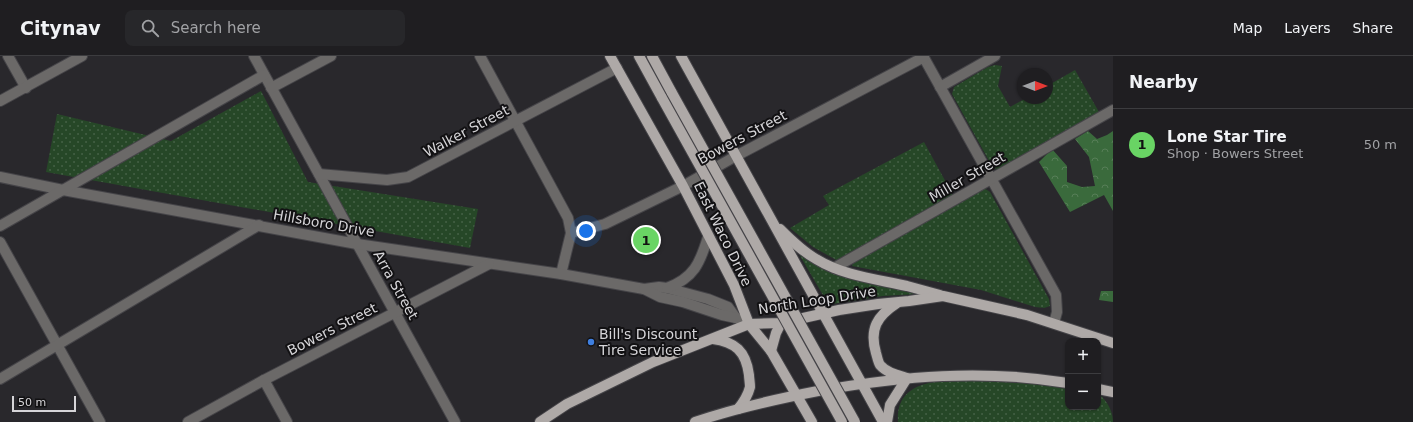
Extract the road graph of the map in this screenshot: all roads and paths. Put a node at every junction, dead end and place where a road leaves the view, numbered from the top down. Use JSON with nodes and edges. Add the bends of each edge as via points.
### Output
{"nodes":[{"id":1,"x":8,"y":56,"type":"edge"},
{"id":2,"x":82,"y":56,"type":"edge"},
{"id":3,"x":254,"y":56,"type":"edge"},
{"id":4,"x":331,"y":56,"type":"edge"},
{"id":5,"x":480,"y":56,"type":"edge"},
{"id":6,"x":610,"y":56,"type":"edge"},
{"id":7,"x":639,"y":56,"type":"edge"},
{"id":8,"x":652,"y":56,"type":"edge"},
{"id":9,"x":680,"y":56,"type":"edge"},
{"id":10,"x":995,"y":56,"type":"edge"},
{"id":11,"x":923,"y":57,"type":"edge"},
{"id":12,"x":617,"y":68,"type":"junction"},
{"id":13,"x":264,"y":75,"type":"junction"},
{"id":14,"x":940,"y":87,"type":"junction"},
{"id":15,"x":26,"y":88,"type":"junction"},
{"id":16,"x":271,"y":88,"type":"junction"},
{"id":17,"x":0,"y":101,"type":"edge"},
{"id":18,"x":1113,"y":110,"type":"edge"},
{"id":19,"x":515,"y":121,"type":"junction"},
{"id":20,"x":736,"y":156,"type":"junction"},
{"id":21,"x":318,"y":174,"type":"junction"},
{"id":22,"x":0,"y":177,"type":"edge"},
{"id":23,"x":991,"y":179,"type":"junction"},
{"id":24,"x":683,"y":186,"type":"junction"},
{"id":25,"x":63,"y":190,"type":"junction"},
{"id":26,"x":771,"y":221,"type":"junction"},
{"id":27,"x":259,"y":225,"type":"junction"},
{"id":28,"x":0,"y":226,"type":"edge"},
{"id":29,"x":571,"y":233,"type":"junction"},
{"id":30,"x":708,"y":237,"type":"junction"},
{"id":31,"x":0,"y":242,"type":"edge"},
{"id":32,"x":357,"y":244,"type":"junction"},
{"id":33,"x":489,"y":264,"type":"junction"},
{"id":34,"x":834,"y":268,"type":"junction"},
{"id":35,"x":561,"y":274,"type":"junction"},
{"id":36,"x":667,"y":288,"type":"junction"},
{"id":37,"x":644,"y":289,"type":"junction"},
{"id":38,"x":944,"y":296,"type":"junction"},
{"id":39,"x":898,"y":302,"type":"junction"},
{"id":40,"x":395,"y":312,"type":"junction"},
{"id":41,"x":822,"y":313,"type":"junction"},
{"id":42,"x":736,"y":318,"type":"junction"},
{"id":43,"x":781,"y":322,"type":"junction"},
{"id":44,"x":749,"y":324,"type":"junction"},
{"id":45,"x":1054,"y":324,"type":"junction"},
{"id":46,"x":711,"y":339,"type":"junction"},
{"id":47,"x":1113,"y":343,"type":"edge"},
{"id":48,"x":58,"y":346,"type":"junction"},
{"id":49,"x":771,"y":351,"type":"junction"},
{"id":50,"x":907,"y":378,"type":"junction"},
{"id":51,"x":0,"y":379,"type":"edge"},
{"id":52,"x":264,"y":380,"type":"junction"},
{"id":53,"x":862,"y":383,"type":"junction"},
{"id":54,"x":1065,"y":383,"type":"edge"},
{"id":55,"x":1101,"y":390,"type":"edge"},
{"id":56,"x":1113,"y":394,"type":"edge"},
{"id":57,"x":798,"y":395,"type":"junction"},
{"id":58,"x":738,"y":409,"type":"junction"},
{"id":59,"x":100,"y":422,"type":"edge"},
{"id":60,"x":188,"y":422,"type":"edge"},
{"id":61,"x":287,"y":422,"type":"edge"},
{"id":62,"x":455,"y":422,"type":"edge"},
{"id":63,"x":540,"y":422,"type":"edge"},
{"id":64,"x":695,"y":422,"type":"edge"},
{"id":65,"x":812,"y":422,"type":"edge"},
{"id":66,"x":842,"y":422,"type":"edge"},
{"id":67,"x":855,"y":422,"type":"edge"},
{"id":68,"x":883,"y":422,"type":"edge"},
{"id":69,"x":887,"y":422,"type":"edge"}],
"edges":[{"from":1,"to":15,"type":"street"},
{"from":2,"to":15,"type":"street"},
{"from":3,"to":13,"type":"street","name":"Arra Street"},
{"from":4,"to":16,"type":"street"},
{"from":5,"to":19,"type":"street"},
{"from":6,"to":12,"type":"main road","name":"East Waco Drive"},
{"from":7,"to":66,"type":"main road","name":"East Waco Drive","bridge":true},
{"from":8,"to":67,"type":"main road","name":"East Waco Drive","bridge":true},
{"from":9,"to":20,"type":"main road"},
{"from":10,"to":14,"type":"street"},
{"from":11,"to":14,"type":"street"},
{"from":11,"to":20,"type":"street","name":"Bowers Street"},
{"from":12,"to":19,"type":"street","name":"Walker Street"},
{"from":12,"to":24,"type":"main road","name":"East Waco Drive"},
{"from":13,"to":16,"type":"street","name":"Arra Street"},
{"from":13,"to":25,"type":"street"},
{"from":14,"to":23,"type":"street"},
{"from":15,"to":17,"type":"street"},
{"from":16,"to":21,"type":"street","name":"Arra Street"},
{"from":18,"to":23,"type":"street","name":"Miller Street"},
{"from":19,"to":21,"type":"street","name":"Walker Street","via":[[408,177],[388,180]]},
{"from":19,"to":29,"type":"street","via":[[568,218]]},
{"from":20,"to":24,"type":"street","name":"Bowers Street"},
{"from":20,"to":26,"type":"main road"},
{"from":21,"to":32,"type":"street","name":"Arra Street"},
{"from":22,"to":25,"type":"street","name":"Hillsboro Drive"},
{"from":23,"to":34,"type":"street","name":"Miller Street"},
{"from":23,"to":45,"type":"street","via":[[1056,296],[1057,312]]},
{"from":24,"to":29,"type":"street","name":"Bowers Street","via":[[605,224]]},
{"from":24,"to":30,"type":"main road","name":"East Waco Drive"},
{"from":25,"to":27,"type":"street","name":"Hillsboro Drive"},
{"from":25,"to":28,"type":"street"},
{"from":26,"to":34,"type":"main road","via":[[815,259]]},
{"from":26,"to":41,"type":"main road"},
{"from":27,"to":32,"type":"street","name":"Hillsboro Drive"},
{"from":27,"to":48,"type":"street"},
{"from":29,"to":35,"type":"street"},
{"from":30,"to":36,"type":"street","via":[[701,260],[692,273],[677,285]]},
{"from":30,"to":44,"type":"main road","name":"East Waco Drive","via":[[734,285]]},
{"from":31,"to":48,"type":"street"},
{"from":32,"to":33,"type":"street","name":"Hillsboro Drive"},
{"from":32,"to":40,"type":"street","name":"Arra Street"},
{"from":33,"to":35,"type":"street","name":"Hillsboro Drive"},
{"from":33,"to":40,"type":"street","name":"Bowers Street"},
{"from":34,"to":38,"type":"main road","via":[[868,279]]},
{"from":35,"to":37,"type":"street","name":"Hillsboro Drive"},
{"from":36,"to":37,"type":"street","name":"Hillsboro Drive"},
{"from":36,"to":42,"type":"street","name":"Hillsboro Drive","via":[[728,307]]},
{"from":37,"to":42,"type":"street","name":"Hillsboro Drive","via":[[660,297]]},
{"from":38,"to":39,"type":"main road","name":"North Loop Drive"},
{"from":38,"to":45,"type":"main road","name":"North Loop Drive","via":[[1027,315]]},
{"from":39,"to":41,"type":"main road","name":"North Loop Drive"},
{"from":39,"to":50,"type":"main road","via":[[884,311],[875,325],[874,346],[879,364],[891,374]]},
{"from":40,"to":52,"type":"street","name":"Bowers Street"},
{"from":40,"to":62,"type":"street","name":"Arra Street"},
{"from":41,"to":43,"type":"main road","name":"North Loop Drive"},
{"from":41,"to":53,"type":"main road"},
{"from":42,"to":44,"type":"street","name":"Hillsboro Drive"},
{"from":43,"to":44,"type":"main road","name":"North Loop Drive"},
{"from":43,"to":49,"type":"main road"},
{"from":44,"to":46,"type":"main road","name":"North Loop Drive"},
{"from":44,"to":49,"type":"main road","name":"East Waco Drive"},
{"from":45,"to":47,"type":"main road","name":"North Loop Drive"},
{"from":46,"to":58,"type":"main road","via":[[726,341],[738,348],[744,356],[750,387]]},
{"from":46,"to":63,"type":"main road","name":"North Loop Drive","via":[[654,362],[567,404]]},
{"from":48,"to":51,"type":"street"},
{"from":48,"to":59,"type":"street"},
{"from":49,"to":57,"type":"main road","name":"East Waco Drive"},
{"from":50,"to":53,"type":"main road"},
{"from":50,"to":54,"type":"main road","via":[[992,375]]},
{"from":50,"to":69,"type":"main road","via":[[890,405]]},
{"from":52,"to":60,"type":"street","name":"Bowers Street"},
{"from":52,"to":61,"type":"street"},
{"from":53,"to":57,"type":"main road"},
{"from":53,"to":68,"type":"main road"},
{"from":55,"to":56,"type":"main road"},
{"from":57,"to":58,"type":"main road"},
{"from":57,"to":65,"type":"main road","name":"East Waco Drive"},
{"from":58,"to":64,"type":"main road"}]}
